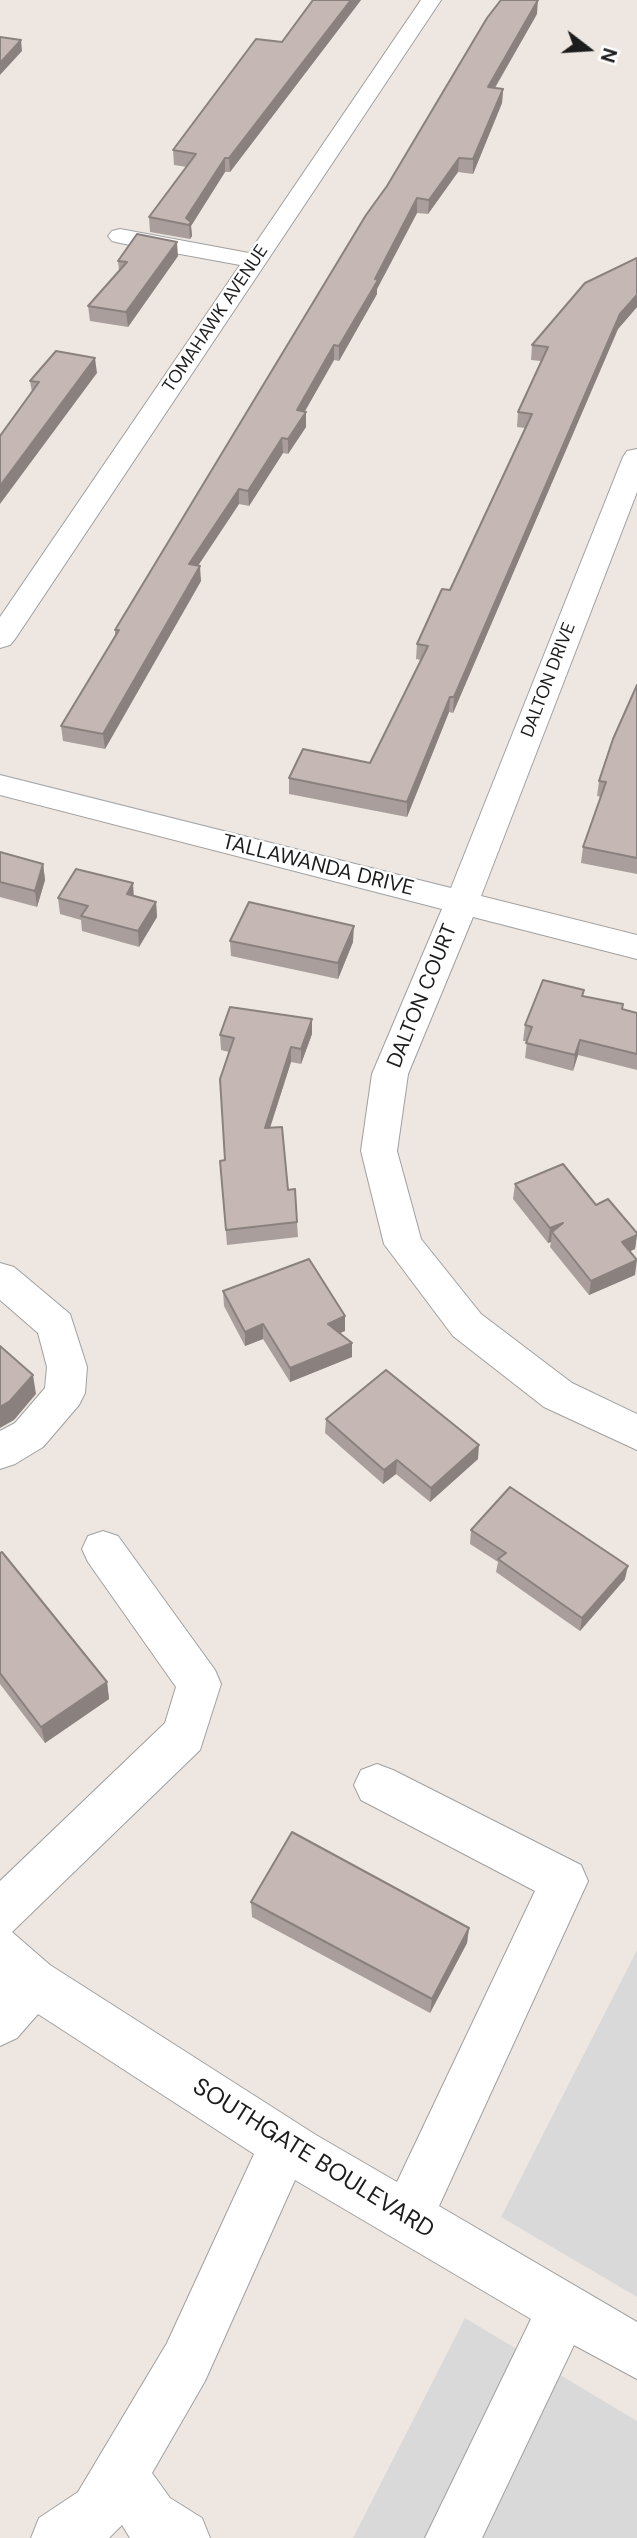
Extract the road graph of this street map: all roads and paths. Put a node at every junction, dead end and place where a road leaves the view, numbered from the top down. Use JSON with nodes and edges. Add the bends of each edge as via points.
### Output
{"nodes":[{"id":1,"x":431,"y":0,"type":"edge"},
{"id":2,"x":120,"y":236,"type":"dead end"},
{"id":3,"x":255,"y":261,"type":"junction"},
{"id":4,"x":635,"y":467,"type":"edge"},
{"id":5,"x":0,"y":639,"type":"edge"},
{"id":6,"x":0,"y":785,"type":"edge"},
{"id":7,"x":462,"y":902,"type":"junction"},
{"id":8,"x":637,"y":947,"type":"edge"},
{"id":9,"x":0,"y":1278,"type":"edge"},
{"id":10,"x":637,"y":1433,"type":"edge"},
{"id":11,"x":0,"y":1452,"type":"edge"},
{"id":12,"x":103,"y":1549,"type":"dead end"},
{"id":13,"x":377,"y":1785,"type":"dead end"},
{"id":14,"x":0,"y":1914,"type":"edge"},
{"id":15,"x":17,"y":1966,"type":"edge"},
{"id":16,"x":0,"y":2021,"type":"edge"},
{"id":17,"x":285,"y":2145,"type":"junction"},
{"id":18,"x":407,"y":2217,"type":"junction"},
{"id":19,"x":564,"y":2309,"type":"junction"},
{"id":20,"x":637,"y":2352,"type":"edge"},
{"id":21,"x":120,"y":2475,"type":"junction"},
{"id":22,"x":59,"y":2538,"type":"edge"},
{"id":23,"x":182,"y":2538,"type":"edge"},
{"id":24,"x":453,"y":2538,"type":"edge"}],
"edges":[{"from":1,"to":3,"type":"street","name":"TOMAHAWK AVENUE"},
{"from":2,"to":3,"type":"street"},
{"from":3,"to":5,"type":"street","name":"TOMAHAWK AVENUE"},
{"from":4,"to":7,"type":"street","name":"DALTON DRIVE"},
{"from":6,"to":7,"type":"street","name":"TALLAWANDA DRIVE"},
{"from":7,"to":8,"type":"street","name":"TALLAWANDA DRIVE"},
{"from":7,"to":10,"type":"street","name":"DALTON COURT","via":[[390,1074],[379,1151],[403,1244],[467,1325],[558,1395]]},
{"from":9,"to":11,"type":"street","via":[[56,1325],[68,1367],[65,1393],[29,1435]]},
{"from":12,"to":14,"type":"street","via":[[198,1684],[184,1735]]},
{"from":13,"to":18,"type":"street","via":[[564,1881]]},
{"from":15,"to":16,"type":"street"},
{"from":15,"to":17,"type":"street","name":"SOUTHGATE BOULEVARD"},
{"from":17,"to":18,"type":"street","name":"SOUTHGATE BOULEVARD"},
{"from":17,"to":21,"type":"street","via":[[186,2362]]},
{"from":18,"to":19,"type":"street","name":"SOUTHGATE BOULEVARD"},
{"from":19,"to":20,"type":"street","name":"SOUTHGATE BOULEVARD"},
{"from":19,"to":24,"type":"street"},
{"from":21,"to":22,"type":"street","via":[[98,2512]]},
{"from":21,"to":23,"type":"street","via":[[150,2518]]}]}
